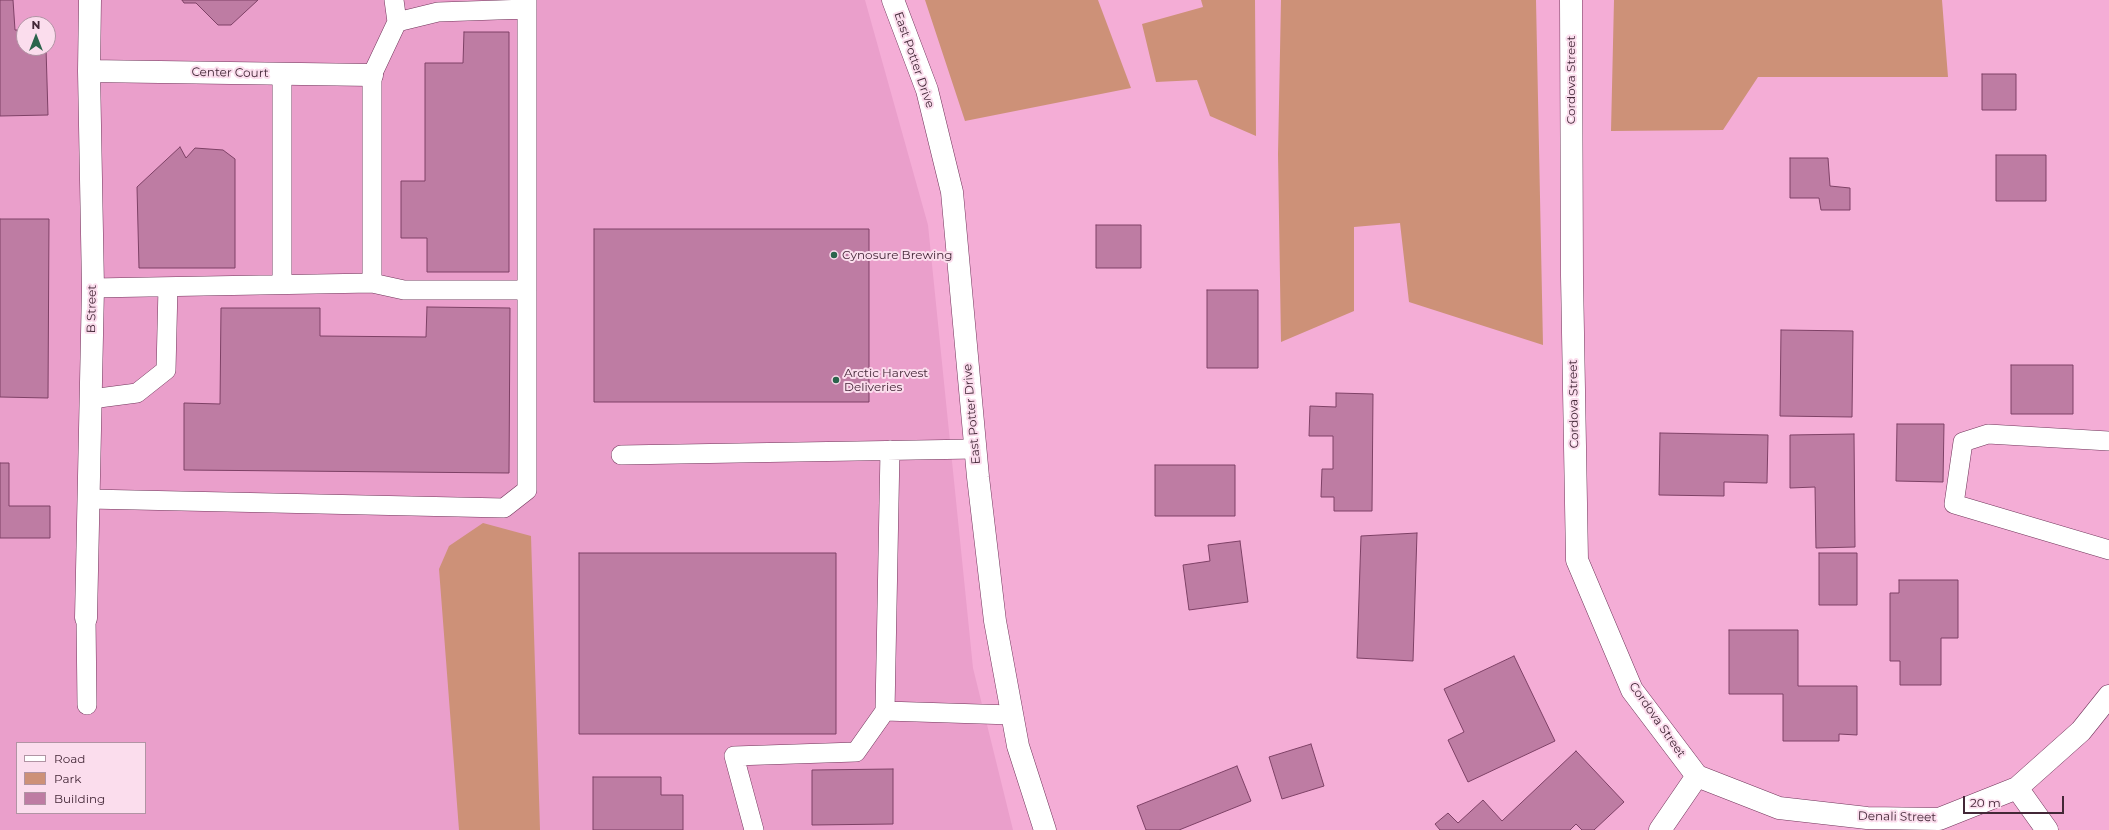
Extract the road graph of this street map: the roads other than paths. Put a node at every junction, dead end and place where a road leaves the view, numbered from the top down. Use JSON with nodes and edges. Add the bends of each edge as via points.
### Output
{"nodes":[{"id":1,"x":90,"y":0,"type":"edge"},
{"id":2,"x":394,"y":0,"type":"edge"},
{"id":3,"x":894,"y":0,"type":"edge"},
{"id":4,"x":1571,"y":0,"type":"edge"},
{"id":5,"x":527,"y":5,"type":"edge"},
{"id":6,"x":396,"y":22,"type":"junction"},
{"id":7,"x":88,"y":71,"type":"junction"},
{"id":8,"x":282,"y":73,"type":"junction"},
{"id":9,"x":372,"y":74,"type":"junction"},
{"id":10,"x":372,"y":283,"type":"junction"},
{"id":11,"x":282,"y":284,"type":"junction"},
{"id":12,"x":168,"y":287,"type":"junction"},
{"id":13,"x":93,"y":288,"type":"junction"},
{"id":14,"x":527,"y":290,"type":"junction"},
{"id":15,"x":91,"y":399,"type":"junction"},
{"id":16,"x":2109,"y":441,"type":"edge"},
{"id":17,"x":975,"y":449,"type":"junction"},
{"id":18,"x":890,"y":450,"type":"junction"},
{"id":19,"x":621,"y":455,"type":"dead end"},
{"id":20,"x":89,"y":499,"type":"junction"},
{"id":21,"x":2109,"y":550,"type":"edge"},
{"id":22,"x":86,"y":618,"type":"joint"},
{"id":23,"x":2109,"y":696,"type":"edge"},
{"id":24,"x":87,"y":706,"type":"dead end"},
{"id":25,"x":885,"y":710,"type":"junction"},
{"id":26,"x":1012,"y":715,"type":"junction"},
{"id":27,"x":1696,"y":776,"type":"junction"},
{"id":28,"x":2017,"y":788,"type":"junction"},
{"id":29,"x":754,"y":830,"type":"edge"},
{"id":30,"x":1045,"y":830,"type":"edge"},
{"id":31,"x":1660,"y":830,"type":"edge"},
{"id":32,"x":2047,"y":830,"type":"edge"}],
"edges":[{"from":1,"to":7,"type":"street","name":"B Street"},
{"from":2,"to":6,"type":"lane"},
{"from":3,"to":17,"type":"street","name":"East Potter Drive","via":[[927,90],[952,192]]},
{"from":4,"to":27,"type":"street","name":"Cordova Street","via":[[1577,560],[1632,690]]},
{"from":5,"to":6,"type":"lane","via":[[438,12]]},
{"from":5,"to":14,"type":"lane"},
{"from":6,"to":9,"type":"lane"},
{"from":7,"to":8,"type":"street","name":"Center Court"},
{"from":7,"to":13,"type":"street","name":"B Street"},
{"from":8,"to":9,"type":"street","name":"Center Court"},
{"from":8,"to":11,"type":"lane"},
{"from":9,"to":10,"type":"lane"},
{"from":10,"to":11,"type":"lane"},
{"from":10,"to":14,"type":"lane","via":[[404,290]]},
{"from":11,"to":12,"type":"lane"},
{"from":12,"to":13,"type":"lane"},
{"from":12,"to":15,"type":"lane","via":[[166,370],[137,393]]},
{"from":13,"to":15,"type":"street","name":"B Street"},
{"from":14,"to":20,"type":"lane","via":[[527,490],[504,508]]},
{"from":15,"to":20,"type":"street","name":"B Street"},
{"from":16,"to":21,"type":"lane","via":[[1988,434],[1963,442],[1954,504]]},
{"from":17,"to":18,"type":"lane"},
{"from":17,"to":26,"type":"street","name":"East Potter Drive","via":[[995,621]]},
{"from":18,"to":19,"type":"lane"},
{"from":18,"to":25,"type":"lane"},
{"from":20,"to":22,"type":"street","name":"B Street"},
{"from":22,"to":24,"type":"lane"},
{"from":23,"to":28,"type":"street","name":"Denali Street","via":[[2081,731]]},
{"from":25,"to":26,"type":"lane"},
{"from":25,"to":29,"type":"lane","via":[[856,752],[734,756]]},
{"from":26,"to":30,"type":"street","name":"East Potter Drive","via":[[1018,746]]},
{"from":27,"to":28,"type":"street","name":"Denali Street","via":[[1779,808],[1867,818],[1939,819]]},
{"from":27,"to":31,"type":"street"},
{"from":28,"to":32,"type":"street"}]}
